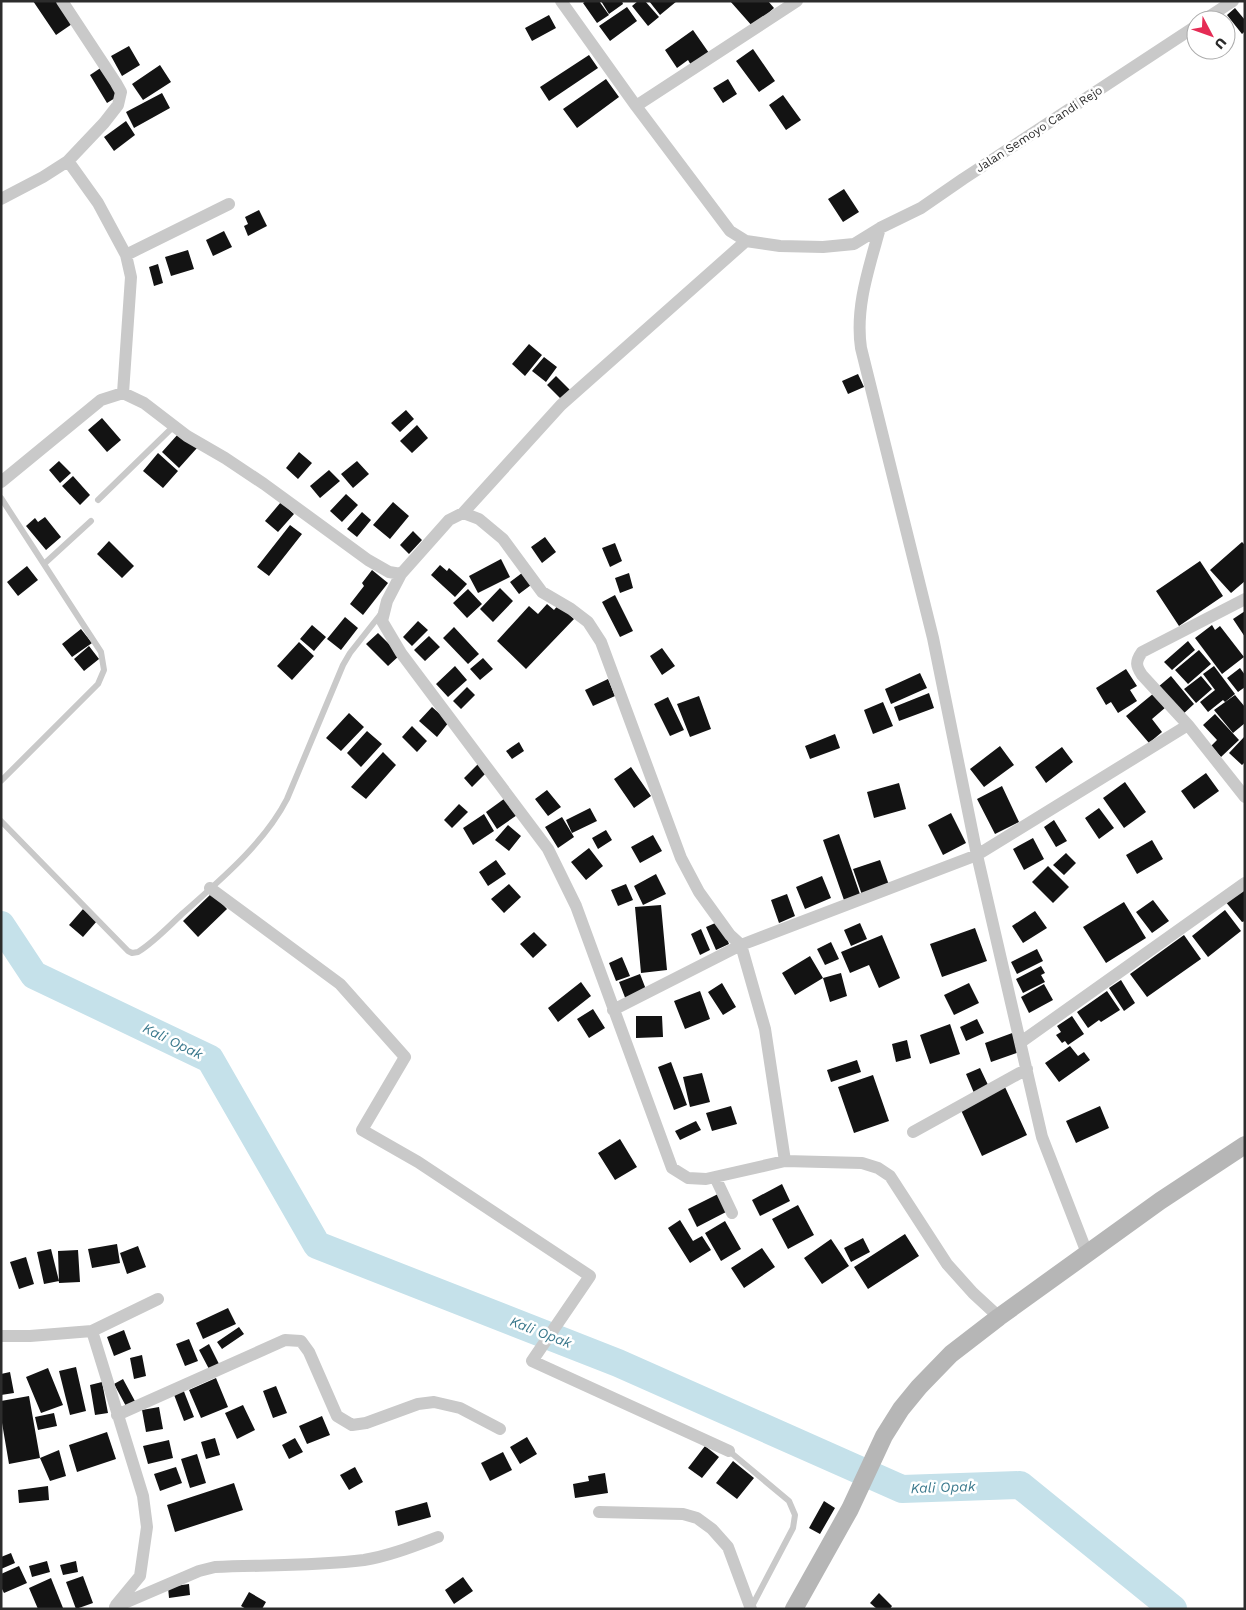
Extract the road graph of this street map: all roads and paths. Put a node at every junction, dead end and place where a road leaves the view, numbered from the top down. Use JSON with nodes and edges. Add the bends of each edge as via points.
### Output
{"nodes":[{"id":1,"x":62,"y":1,"type":"edge"},
{"id":2,"x":561,"y":1,"type":"edge"},
{"id":3,"x":797,"y":1,"type":"edge"},
{"id":4,"x":1233,"y":1,"type":"edge"},
{"id":5,"x":1219,"y":10,"type":"edge"},
{"id":6,"x":1186,"y":33,"type":"edge"},
{"id":7,"x":636,"y":106,"type":"junction"},
{"id":8,"x":68,"y":161,"type":"junction"},
{"id":9,"x":1,"y":199,"type":"edge"},
{"id":10,"x":229,"y":204,"type":"dead end"},
{"id":11,"x":880,"y":228,"type":"junction"},
{"id":12,"x":746,"y":241,"type":"junction"},
{"id":13,"x":126,"y":254,"type":"junction"},
{"id":14,"x":123,"y":394,"type":"junction"},
{"id":15,"x":174,"y":426,"type":"junction"},
{"id":16,"x":1,"y":482,"type":"edge"},
{"id":17,"x":1,"y":498,"type":"edge"},
{"id":18,"x":98,"y":500,"type":"dead end"},
{"id":19,"x":463,"y":513,"type":"junction"},
{"id":20,"x":91,"y":521,"type":"dead end"},
{"id":21,"x":44,"y":564,"type":"junction"},
{"id":22,"x":402,"y":574,"type":"junction"},
{"id":23,"x":1245,"y":598,"type":"edge"},
{"id":24,"x":384,"y":610,"type":"junction"},
{"id":25,"x":1188,"y":725,"type":"junction"},
{"id":26,"x":1,"y":780,"type":"edge"},
{"id":27,"x":1244,"y":795,"type":"edge"},
{"id":28,"x":1,"y":821,"type":"edge"},
{"id":29,"x":977,"y":855,"type":"junction"},
{"id":30,"x":1245,"y":883,"type":"edge"},
{"id":31,"x":210,"y":888,"type":"junction"},
{"id":32,"x":741,"y":945,"type":"junction"},
{"id":33,"x":613,"y":1010,"type":"junction"},
{"id":34,"x":1021,"y":1042,"type":"junction"},
{"id":35,"x":1027,"y":1069,"type":"junction"},
{"id":36,"x":913,"y":1132,"type":"dead end"},
{"id":37,"x":1245,"y":1145,"type":"edge"},
{"id":38,"x":785,"y":1161,"type":"junction"},
{"id":39,"x":715,"y":1177,"type":"junction"},
{"id":40,"x":732,"y":1213,"type":"dead end"},
{"id":41,"x":1087,"y":1253,"type":"junction"},
{"id":42,"x":158,"y":1299,"type":"dead end"},
{"id":43,"x":999,"y":1318,"type":"junction"},
{"id":44,"x":92,"y":1331,"type":"junction"},
{"id":45,"x":1,"y":1336,"type":"edge"},
{"id":46,"x":117,"y":1415,"type":"junction"},
{"id":47,"x":500,"y":1429,"type":"dead end"},
{"id":48,"x":730,"y":1451,"type":"joint"},
{"id":49,"x":599,"y":1512,"type":"dead end"},
{"id":50,"x":438,"y":1537,"type":"dead end"},
{"id":51,"x":114,"y":1608,"type":"edge"},
{"id":52,"x":751,"y":1609,"type":"edge"},
{"id":53,"x":794,"y":1609,"type":"edge"}],
"edges":[{"from":1,"to":8,"type":"street","via":[[121,92],[118,105]]},
{"from":2,"to":7,"type":"street"},
{"from":3,"to":7,"type":"street"},
{"from":4,"to":5,"type":"street"},
{"from":6,"to":11,"type":"street","name":"Jalan Semoyo Candi Rejo","via":[[921,208]]},
{"from":7,"to":12,"type":"street","via":[[730,231]]},
{"from":8,"to":9,"type":"street"},
{"from":8,"to":13,"type":"street","via":[[98,203]]},
{"from":10,"to":13,"type":"street"},
{"from":11,"to":12,"type":"street","name":"Jalan Semoyo Candi Rejo","via":[[854,244],[801,247]]},
{"from":11,"to":29,"type":"street","via":[[861,297],[860,342],[933,638]]},
{"from":12,"to":19,"type":"street","via":[[561,405]]},
{"from":13,"to":14,"type":"street","via":[[131,277]]},
{"from":14,"to":15,"type":"street","via":[[144,403]]},
{"from":14,"to":16,"type":"street","via":[[101,400]]},
{"from":15,"to":18,"type":"lane"},
{"from":15,"to":22,"type":"street","via":[[264,484],[368,560],[389,572]]},
{"from":17,"to":21,"type":"lane"},
{"from":19,"to":22,"type":"street","via":[[449,520]]},
{"from":19,"to":32,"type":"street","via":[[479,519],[502,539],[542,592],[571,609],[592,628],[601,642],[681,858],[699,892]]},
{"from":20,"to":21,"type":"lane"},
{"from":21,"to":26,"type":"lane","via":[[101,652],[104,670],[98,684]]},
{"from":22,"to":24,"type":"street"},
{"from":23,"to":25,"type":"street","via":[[1142,652],[1136,660],[1136,667],[1142,675]]},
{"from":24,"to":31,"type":"lane","via":[[343,665],[282,810],[270,828]]},
{"from":24,"to":33,"type":"street","via":[[382,621],[401,654],[548,849],[576,906]]},
{"from":25,"to":27,"type":"street"},
{"from":25,"to":29,"type":"street"},
{"from":28,"to":31,"type":"lane","via":[[132,953],[144,948]]},
{"from":29,"to":32,"type":"street"},
{"from":29,"to":34,"type":"street"},
{"from":30,"to":34,"type":"street"},
{"from":31,"to":48,"type":"street","via":[[340,984],[405,1057],[362,1130],[418,1162],[590,1276],[532,1362]]},
{"from":32,"to":33,"type":"street"},
{"from":32,"to":38,"type":"street","via":[[766,1029]]},
{"from":33,"to":39,"type":"street","via":[[672,1168],[688,1178]]},
{"from":34,"to":35,"type":"street"},
{"from":35,"to":36,"type":"street"},
{"from":35,"to":41,"type":"street","via":[[1042,1136]]},
{"from":37,"to":41,"type":"street"},
{"from":38,"to":39,"type":"street"},
{"from":38,"to":43,"type":"street","via":[[862,1163],[890,1176],[947,1264]]},
{"from":39,"to":40,"type":"street"},
{"from":41,"to":43,"type":"street"},
{"from":42,"to":44,"type":"street"},
{"from":43,"to":53,"type":"street","via":[[951,1354],[901,1409]]},
{"from":44,"to":45,"type":"street"},
{"from":44,"to":46,"type":"street"},
{"from":46,"to":47,"type":"street","via":[[285,1340],[293,1340],[301,1341],[309,1352],[337,1416],[352,1424],[434,1402],[460,1408]]},
{"from":46,"to":51,"type":"street","via":[[143,1496],[147,1527],[140,1576]]},
{"from":48,"to":52,"type":"lane","via":[[789,1501],[795,1514],[793,1528]]},
{"from":49,"to":52,"type":"street","via":[[683,1514],[697,1518],[728,1547]]},
{"from":50,"to":51,"type":"street","via":[[366,1560],[215,1567]]}]}
